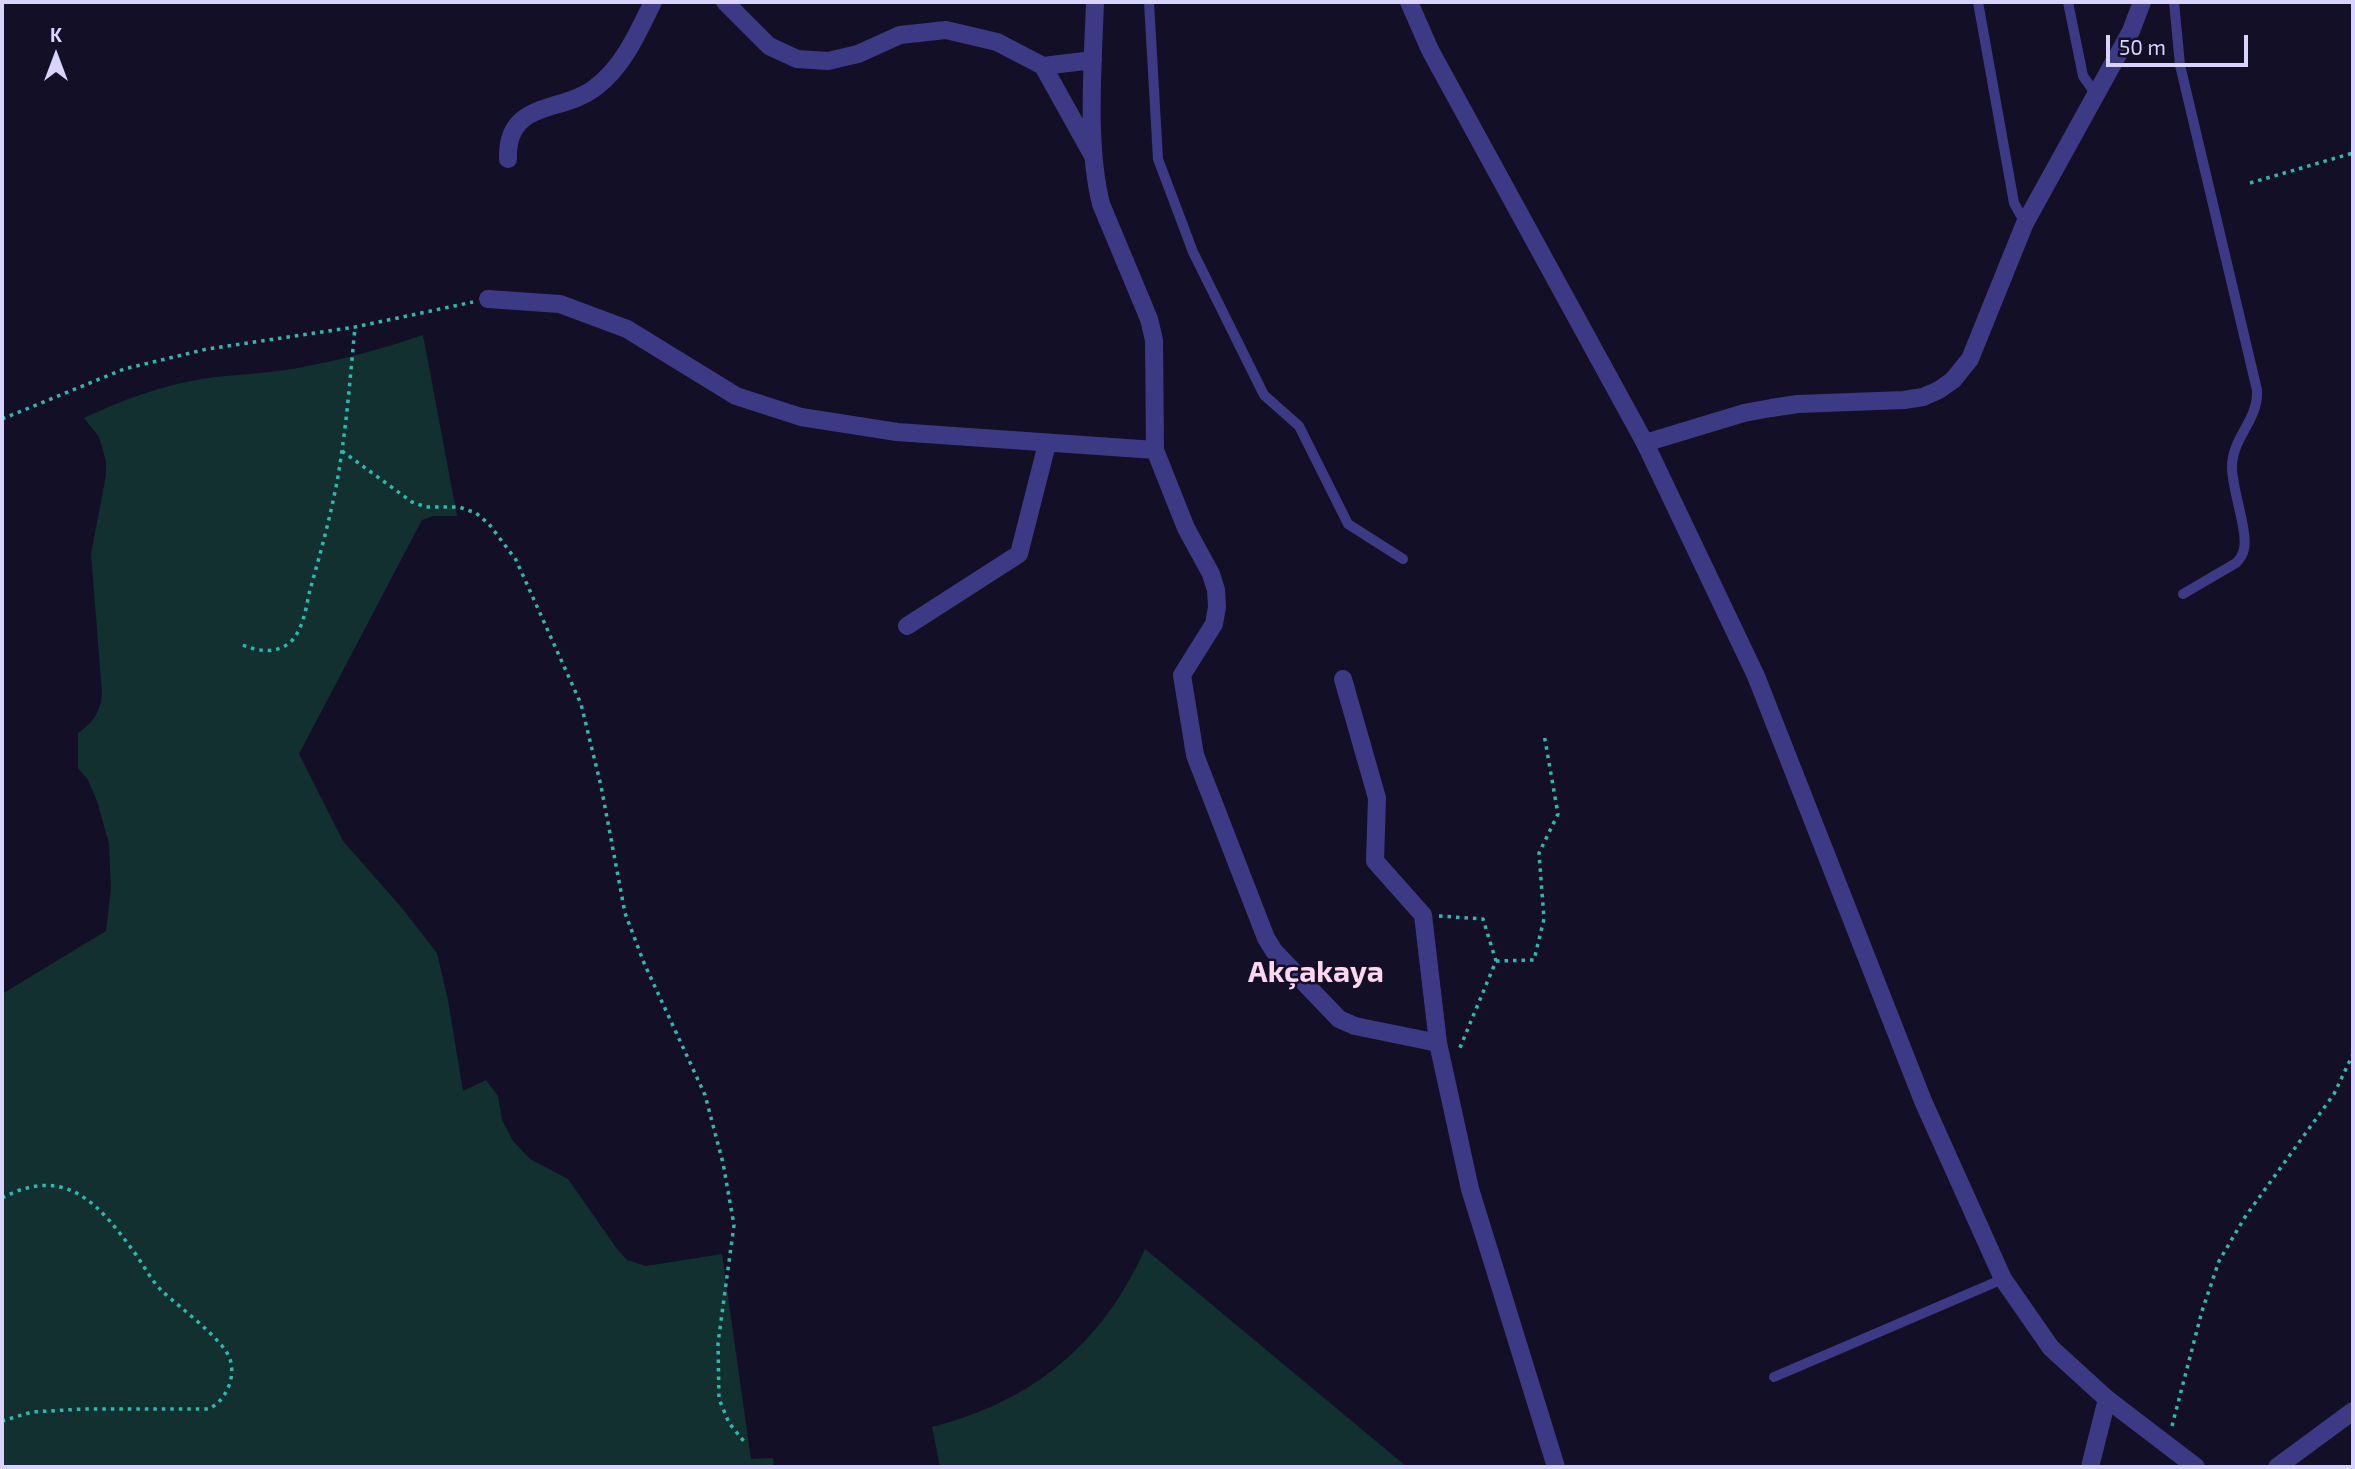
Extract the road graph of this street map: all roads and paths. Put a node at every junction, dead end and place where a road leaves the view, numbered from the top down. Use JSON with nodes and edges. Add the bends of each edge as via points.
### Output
{"nodes":[{"id":1,"x":653,"y":2,"type":"edge"},
{"id":2,"x":725,"y":2,"type":"edge"},
{"id":3,"x":1095,"y":2,"type":"edge"},
{"id":4,"x":1149,"y":2,"type":"edge"},
{"id":5,"x":1409,"y":2,"type":"edge"},
{"id":6,"x":1978,"y":2,"type":"edge"},
{"id":7,"x":2068,"y":2,"type":"edge"},
{"id":8,"x":2143,"y":2,"type":"edge"},
{"id":9,"x":2174,"y":2,"type":"edge"},
{"id":10,"x":1093,"y":60,"type":"junction"},
{"id":11,"x":1043,"y":66,"type":"junction"},
{"id":12,"x":2095,"y":93,"type":"junction"},
{"id":13,"x":2353,"y":153,"type":"edge"},
{"id":14,"x":1093,"y":157,"type":"junction"},
{"id":15,"x":508,"y":159,"type":"dead end"},
{"id":16,"x":2250,"y":183,"type":"dead end"},
{"id":17,"x":2025,"y":223,"type":"junction"},
{"id":18,"x":488,"y":299,"type":"joint"},
{"id":19,"x":355,"y":327,"type":"junction"},
{"id":20,"x":2,"y":419,"type":"edge"},
{"id":21,"x":1645,"y":443,"type":"junction"},
{"id":22,"x":1047,"y":444,"type":"junction"},
{"id":23,"x":1155,"y":450,"type":"junction"},
{"id":24,"x":342,"y":451,"type":"junction"},
{"id":25,"x":1403,"y":559,"type":"dead end"},
{"id":26,"x":2183,"y":594,"type":"dead end"},
{"id":27,"x":907,"y":626,"type":"dead end"},
{"id":28,"x":243,"y":645,"type":"dead end"},
{"id":29,"x":1343,"y":679,"type":"dead end"},
{"id":30,"x":1544,"y":734,"type":"dead end"},
{"id":31,"x":1423,"y":915,"type":"junction"},
{"id":32,"x":1496,"y":961,"type":"junction"},
{"id":33,"x":1438,"y":1043,"type":"junction"},
{"id":34,"x":2353,"y":1054,"type":"edge"},
{"id":35,"x":1446,"y":1081,"type":"junction"},
{"id":36,"x":2,"y":1198,"type":"edge"},
{"id":37,"x":2003,"y":1279,"type":"junction"},
{"id":38,"x":1774,"y":1377,"type":"dead end"},
{"id":39,"x":2107,"y":1399,"type":"junction"},
{"id":40,"x":2353,"y":1411,"type":"edge"},
{"id":41,"x":2,"y":1421,"type":"edge"},
{"id":42,"x":746,"y":1444,"type":"dead end"},
{"id":43,"x":2167,"y":1445,"type":"junction"},
{"id":44,"x":1556,"y":1467,"type":"edge"},
{"id":45,"x":2090,"y":1467,"type":"edge"},
{"id":46,"x":2196,"y":1467,"type":"edge"},
{"id":47,"x":2277,"y":1467,"type":"edge"}],
"edges":[{"from":1,"to":15,"type":"street","via":[[618,66],[596,88],[517,123]]},
{"from":2,"to":11,"type":"street","via":[[769,46],[797,59],[828,61],[858,54],[900,35],[946,30],[997,42]]},
{"from":3,"to":10,"type":"street"},
{"from":4,"to":25,"type":"lane","via":[[1158,159],[1193,252],[1264,395],[1299,426],[1348,524]]},
{"from":5,"to":21,"type":"street","via":[[1430,50]]},
{"from":6,"to":17,"type":"lane","via":[[2014,203]]},
{"from":7,"to":12,"type":"lane","via":[[2083,76]]},
{"from":8,"to":12,"type":"street"},
{"from":9,"to":26,"type":"lane","via":[[2180,65],[2258,400],[2232,459],[2244,551],[2236,563]]},
{"from":10,"to":11,"type":"street"},
{"from":10,"to":14,"type":"street"},
{"from":11,"to":14,"type":"street"},
{"from":12,"to":17,"type":"street"},
{"from":13,"to":16,"type":"path"},
{"from":14,"to":23,"type":"street","via":[[1101,204],[1154,340]]},
{"from":17,"to":21,"type":"street","via":[[1970,359],[1954,380],[1939,390],[1904,400],[1771,408]]},
{"from":18,"to":19,"type":"path"},
{"from":18,"to":22,"type":"street","via":[[560,304],[626,329],[736,396],[801,417],[897,432]]},
{"from":19,"to":20,"type":"path","via":[[207,349],[124,369]]},
{"from":19,"to":24,"type":"path"},
{"from":21,"to":37,"type":"street","via":[[1756,676],[1923,1101]]},
{"from":22,"to":23,"type":"street"},
{"from":22,"to":27,"type":"street","via":[[1018,554]]},
{"from":23,"to":33,"type":"street","via":[[1216,590],[1214,624],[1182,676],[1195,755],[1266,938],[1339,1019]]},
{"from":24,"to":28,"type":"path","via":[[327,531],[300,627],[289,644],[280,648],[254,650]]},
{"from":24,"to":42,"type":"path","via":[[412,502],[459,507],[489,524],[516,560],[581,704],[625,914],[705,1095],[723,1163],[734,1225],[718,1343],[719,1399],[729,1423]]},
{"from":29,"to":31,"type":"street","via":[[1377,798],[1375,861]]},
{"from":30,"to":32,"type":"path","via":[[1558,814],[1539,853],[1544,919],[1534,960]]},
{"from":31,"to":32,"type":"path","via":[[1483,919]]},
{"from":31,"to":33,"type":"street"},
{"from":32,"to":35,"type":"path"},
{"from":33,"to":35,"type":"street"},
{"from":34,"to":43,"type":"path","via":[[2334,1094],[2245,1217],[2219,1261]]},
{"from":35,"to":44,"type":"street","via":[[1471,1189]]},
{"from":36,"to":41,"type":"path","via":[[45,1185],[79,1193],[113,1223],[159,1288],[226,1350],[232,1371],[222,1399],[209,1409],[83,1409],[32,1412]]},
{"from":37,"to":38,"type":"lane"},
{"from":37,"to":39,"type":"street","via":[[2051,1348]]},
{"from":39,"to":43,"type":"street"},
{"from":39,"to":45,"type":"street"},
{"from":40,"to":47,"type":"street"},
{"from":43,"to":46,"type":"street"}]}
